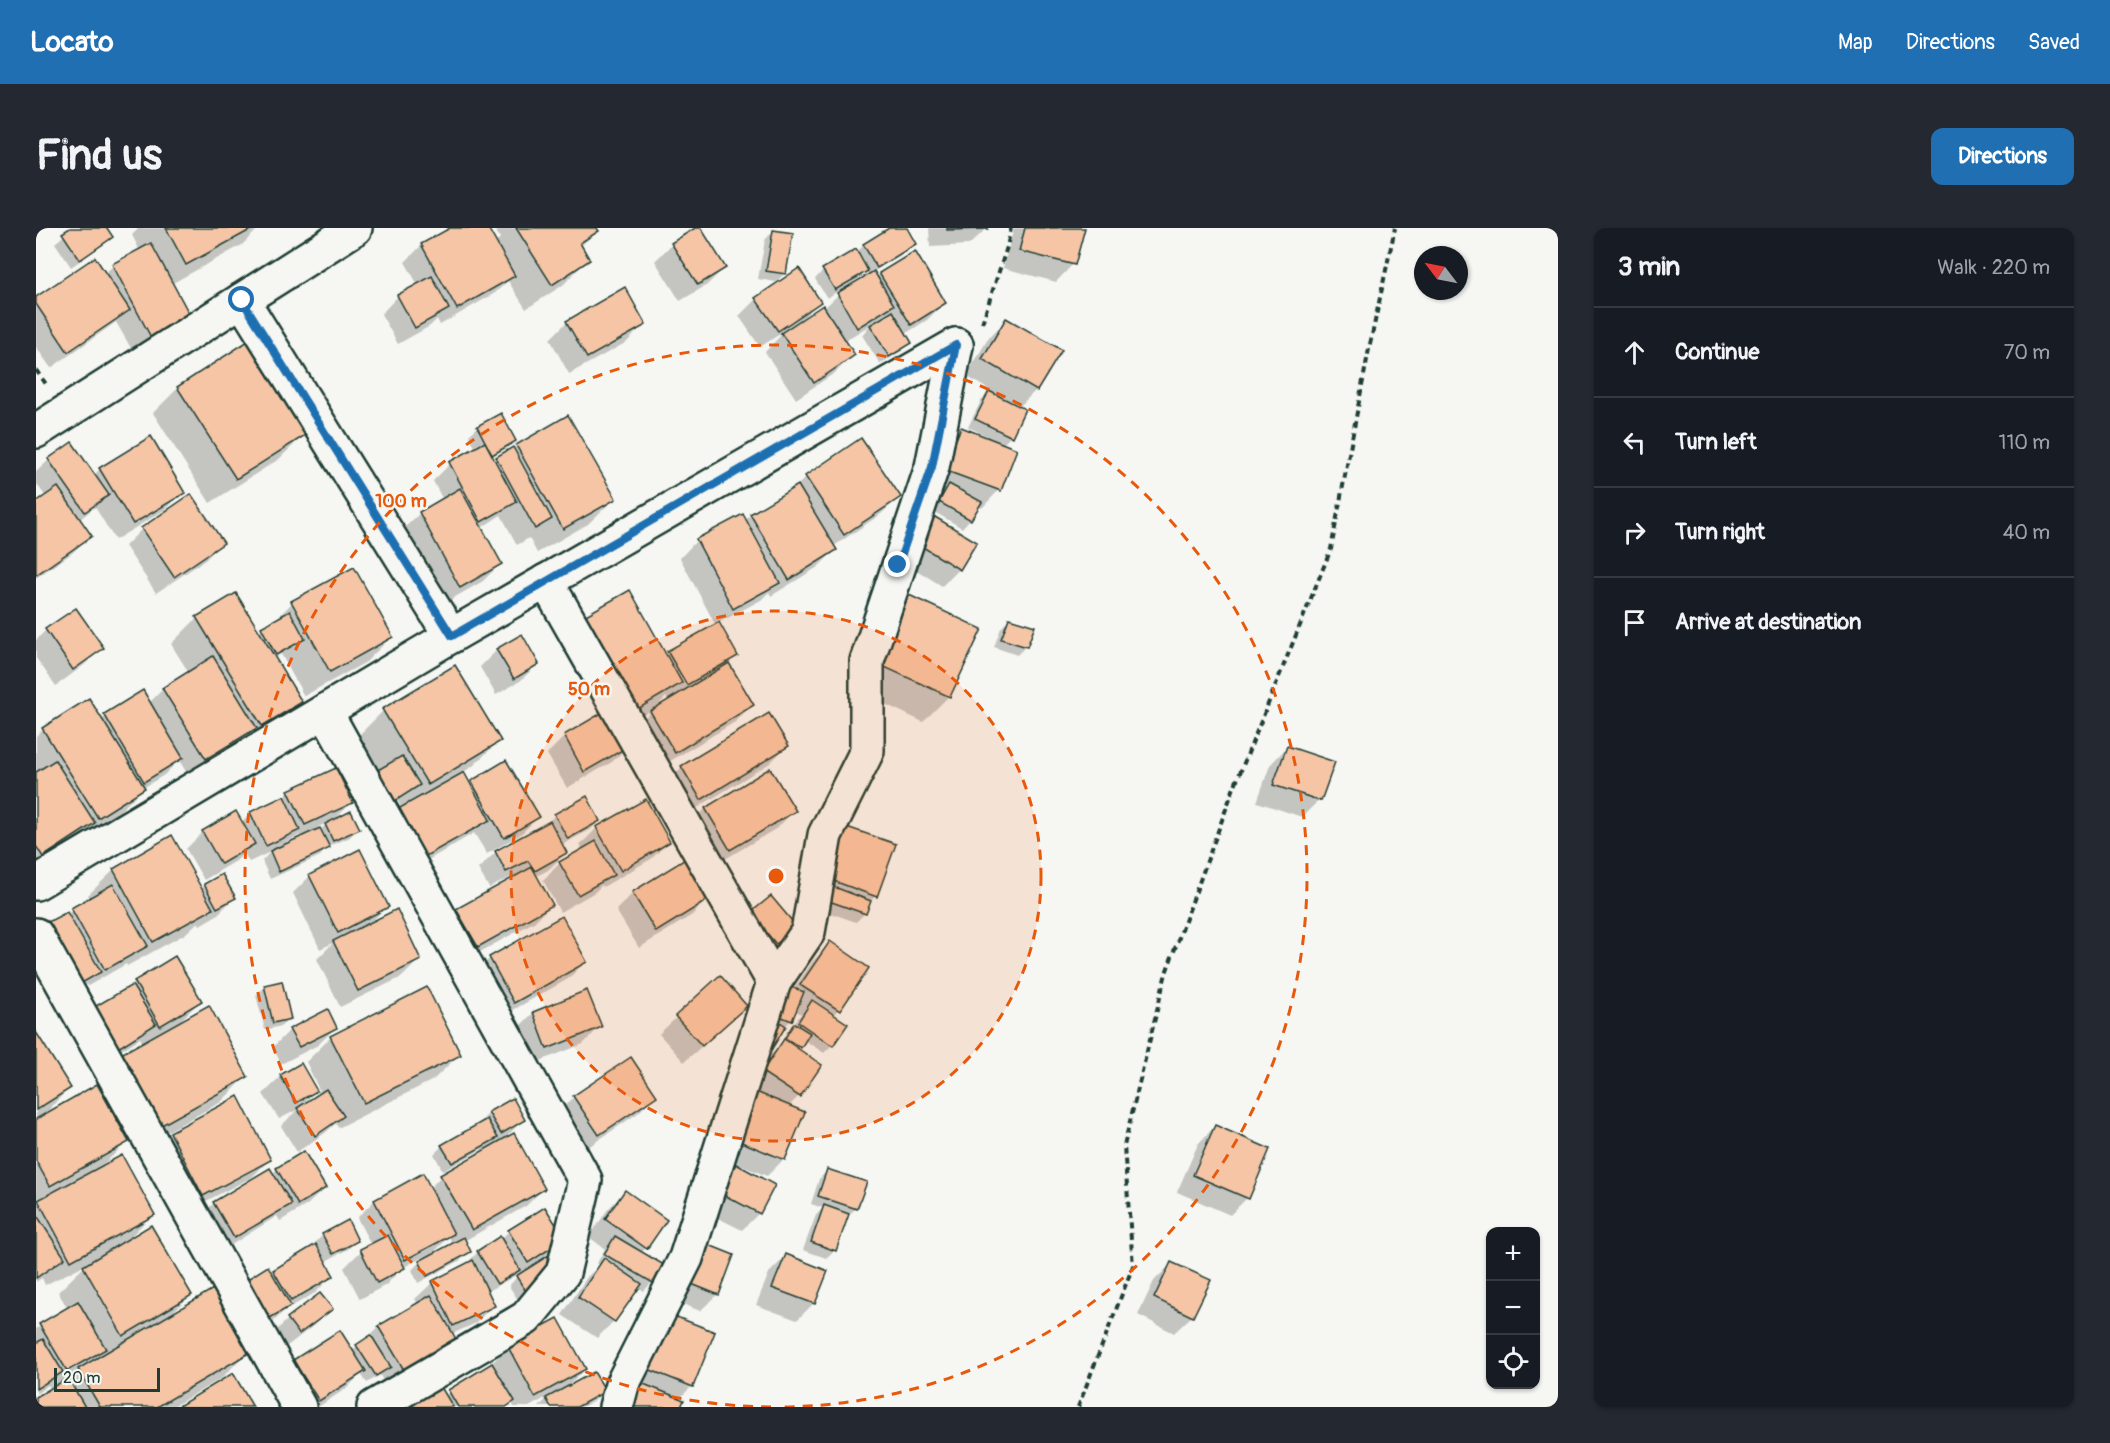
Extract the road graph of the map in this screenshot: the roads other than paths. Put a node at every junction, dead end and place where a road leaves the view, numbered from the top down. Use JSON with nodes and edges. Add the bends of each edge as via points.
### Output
{"nodes":[{"id":1,"x":355,"y":228,"type":"edge"},
{"id":2,"x":242,"y":300,"type":"junction"},
{"id":3,"x":36,"y":431,"type":"edge"},
{"id":4,"x":546,"y":581,"type":"junction"},
{"id":5,"x":452,"y":636,"type":"junction"},
{"id":6,"x":325,"y":711,"type":"junction"},
{"id":7,"x":36,"y":883,"type":"edge"},
{"id":8,"x":36,"y":935,"type":"edge"},
{"id":9,"x":774,"y":982,"type":"junction"},
{"id":10,"x":299,"y":1407,"type":"edge"},
{"id":11,"x":374,"y":1407,"type":"edge"},
{"id":12,"x":616,"y":1407,"type":"edge"}],
"edges":[{"from":1,"to":2,"type":"street"},
{"from":2,"to":3,"type":"street"},
{"from":2,"to":5,"type":"street"},
{"from":4,"to":5,"type":"street"},
{"from":4,"to":9,"type":"street"},
{"from":4,"to":9,"type":"street","via":[[956,345],[932,467],[867,661],[867,751],[825,834],[808,932]]},
{"from":5,"to":6,"type":"street"},
{"from":6,"to":7,"type":"street"},
{"from":6,"to":11,"type":"street","via":[[585,1180],[563,1273],[526,1318]]},
{"from":8,"to":10,"type":"street"},
{"from":9,"to":12,"type":"street","via":[[686,1258],[622,1385]]}]}
